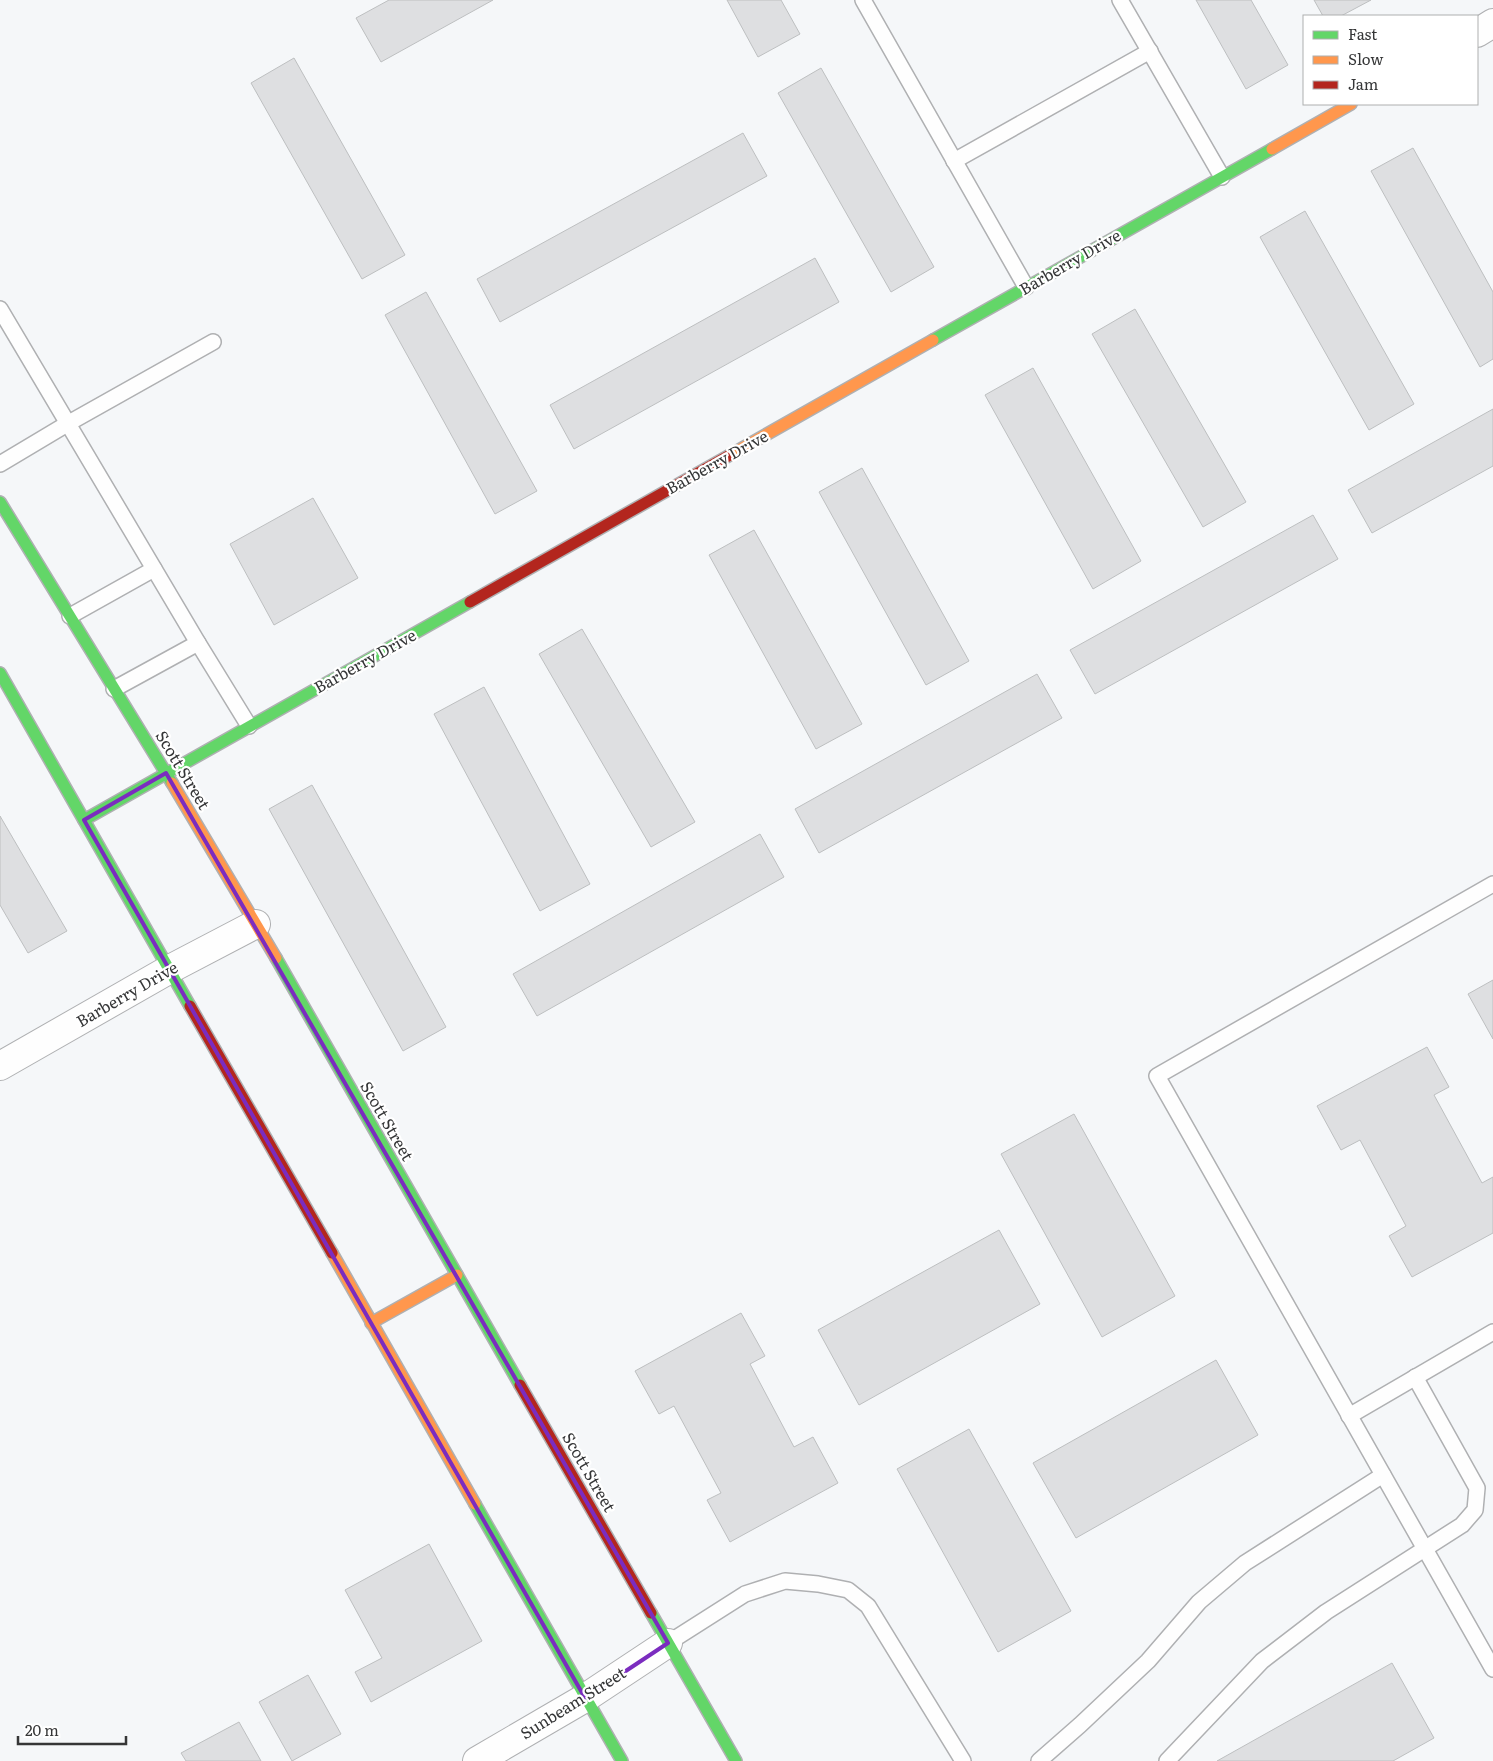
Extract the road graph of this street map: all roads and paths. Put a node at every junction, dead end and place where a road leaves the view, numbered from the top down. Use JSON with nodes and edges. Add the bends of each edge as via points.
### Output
{"nodes":[{"id":1,"x":863,"y":0,"type":"edge"},
{"id":2,"x":1120,"y":0,"type":"edge"},
{"id":3,"x":1493,"y":23,"type":"edge"},
{"id":4,"x":1478,"y":32,"type":"edge"},
{"id":5,"x":1150,"y":51,"type":"junction"},
{"id":6,"x":1349,"y":105,"type":"edge"},
{"id":7,"x":954,"y":161,"type":"junction"},
{"id":8,"x":1222,"y":177,"type":"junction"},
{"id":9,"x":1026,"y":287,"type":"junction"},
{"id":10,"x":0,"y":309,"type":"edge"},
{"id":11,"x":213,"y":342,"type":"dead end"},
{"id":12,"x":67,"y":424,"type":"junction"},
{"id":13,"x":0,"y":464,"type":"edge"},
{"id":14,"x":0,"y":502,"type":"edge"},
{"id":15,"x":154,"y":569,"type":"junction"},
{"id":16,"x":70,"y":616,"type":"junction"},
{"id":17,"x":198,"y":643,"type":"junction"},
{"id":18,"x":0,"y":673,"type":"edge"},
{"id":19,"x":114,"y":689,"type":"junction"},
{"id":20,"x":249,"y":726,"type":"junction"},
{"id":21,"x":166,"y":773,"type":"junction"},
{"id":22,"x":84,"y":820,"type":"junction"},
{"id":23,"x":1493,"y":884,"type":"edge"},
{"id":24,"x":256,"y":924,"type":"junction"},
{"id":25,"x":170,"y":969,"type":"junction"},
{"id":26,"x":0,"y":1066,"type":"edge"},
{"id":27,"x":457,"y":1275,"type":"junction"},
{"id":28,"x":371,"y":1322,"type":"junction"},
{"id":29,"x":1493,"y":1332,"type":"edge"},
{"id":30,"x":1415,"y":1377,"type":"junction"},
{"id":31,"x":1350,"y":1416,"type":"junction"},
{"id":32,"x":1384,"y":1475,"type":"junction"},
{"id":33,"x":1424,"y":1548,"type":"junction"},
{"id":34,"x":668,"y":1643,"type":"junction"},
{"id":35,"x":1493,"y":1669,"type":"edge"},
{"id":36,"x":585,"y":1698,"type":"junction"},
{"id":37,"x":477,"y":1761,"type":"edge"},
{"id":38,"x":622,"y":1761,"type":"edge"},
{"id":39,"x":736,"y":1761,"type":"edge"},
{"id":40,"x":963,"y":1761,"type":"edge"},
{"id":41,"x":1039,"y":1761,"type":"edge"},
{"id":42,"x":1167,"y":1761,"type":"edge"}],
"edges":[{"from":1,"to":7,"type":"lane"},
{"from":2,"to":5,"type":"lane"},
{"from":3,"to":4,"type":"street"},
{"from":5,"to":7,"type":"lane"},
{"from":5,"to":8,"type":"lane"},
{"from":6,"to":8,"type":"main road","name":"Barberry Drive"},
{"from":7,"to":9,"type":"lane"},
{"from":8,"to":9,"type":"main road","name":"Barberry Drive"},
{"from":9,"to":20,"type":"main road","name":"Barberry Drive"},
{"from":10,"to":12,"type":"lane"},
{"from":11,"to":12,"type":"lane"},
{"from":12,"to":13,"type":"lane"},
{"from":12,"to":15,"type":"lane"},
{"from":14,"to":16,"type":"main road","name":"Scott Street"},
{"from":15,"to":16,"type":"lane"},
{"from":15,"to":17,"type":"lane"},
{"from":16,"to":19,"type":"main road","name":"Scott Street"},
{"from":17,"to":19,"type":"lane"},
{"from":17,"to":20,"type":"lane"},
{"from":18,"to":22,"type":"main road"},
{"from":19,"to":21,"type":"main road","name":"Scott Street"},
{"from":20,"to":21,"type":"main road","name":"Barberry Drive"},
{"from":21,"to":22,"type":"main road","name":"Barberry Drive"},
{"from":21,"to":24,"type":"main road","name":"Scott Street"},
{"from":22,"to":25,"type":"main road"},
{"from":23,"to":31,"type":"lane","via":[[1157,1076]]},
{"from":24,"to":25,"type":"street","name":"Barberry Drive"},
{"from":24,"to":27,"type":"main road","name":"Scott Street"},
{"from":25,"to":26,"type":"street","name":"Barberry Drive"},
{"from":25,"to":28,"type":"main road"},
{"from":27,"to":28,"type":"main road"},
{"from":27,"to":34,"type":"main road","name":"Scott Street"},
{"from":28,"to":36,"type":"main road"},
{"from":29,"to":30,"type":"lane"},
{"from":30,"to":31,"type":"lane"},
{"from":30,"to":33,"type":"lane","via":[[1477,1488],[1475,1510],[1462,1525]]},
{"from":31,"to":32,"type":"lane"},
{"from":32,"to":33,"type":"lane"},
{"from":32,"to":41,"type":"lane","via":[[1245,1563],[1199,1602],[1148,1660]]},
{"from":33,"to":35,"type":"lane"},
{"from":33,"to":42,"type":"lane","via":[[1326,1612],[1262,1661]]},
{"from":34,"to":36,"type":"street","name":"Sunbeam Street"},
{"from":34,"to":39,"type":"main road","name":"Scott Street"},
{"from":34,"to":40,"type":"lane","via":[[745,1594],[785,1581],[848,1590],[868,1606]]},
{"from":36,"to":37,"type":"street","name":"Sunbeam Street"},
{"from":36,"to":38,"type":"main road"}]}
